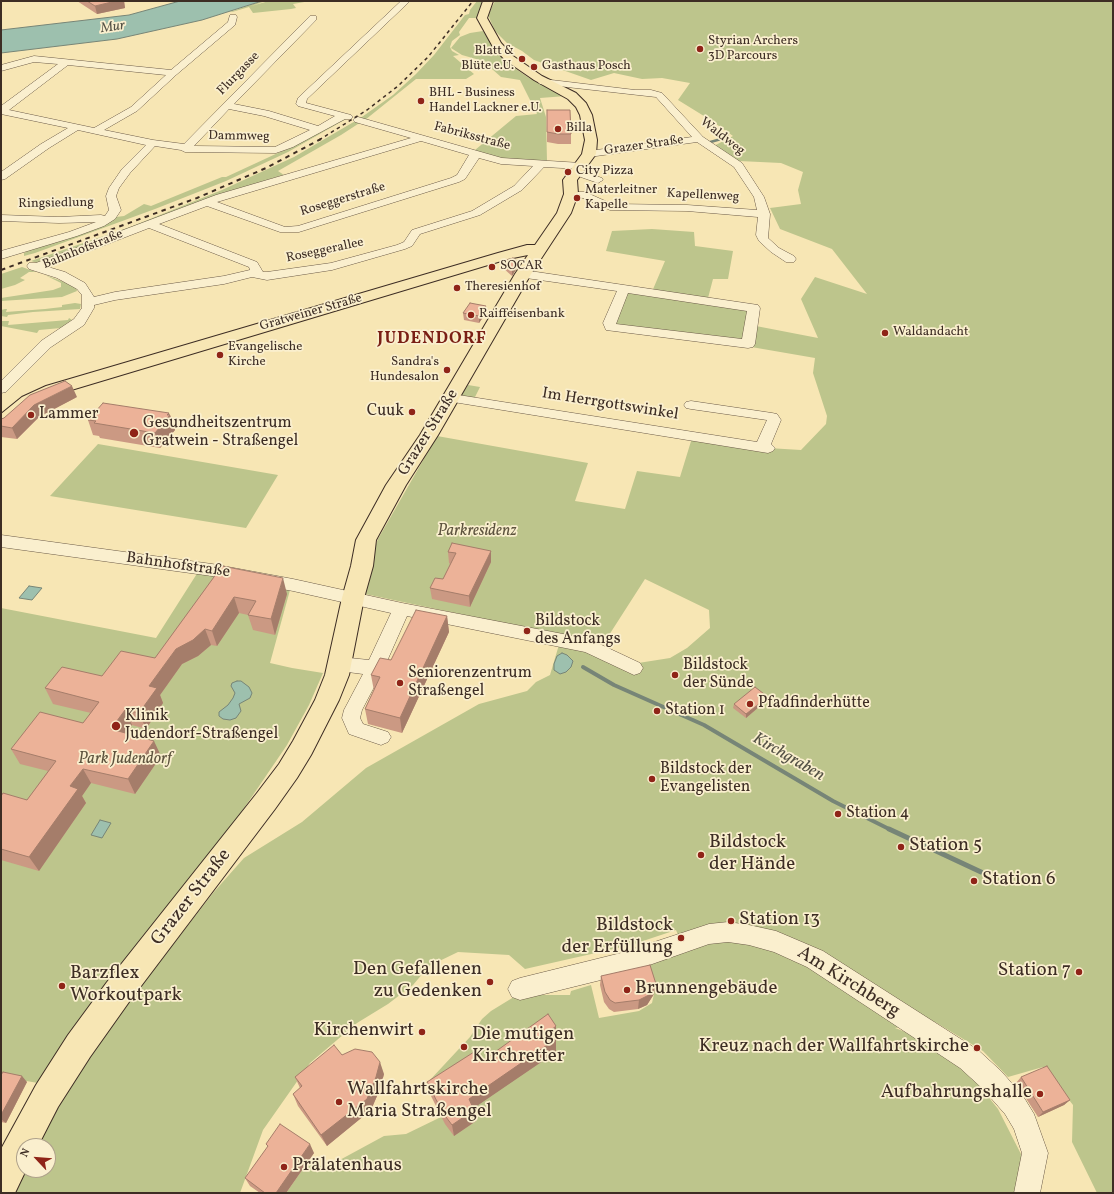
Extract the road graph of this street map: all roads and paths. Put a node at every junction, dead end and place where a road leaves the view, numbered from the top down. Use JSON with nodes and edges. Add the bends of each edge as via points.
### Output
{"nodes":[{"id":1,"x":406,"y":1,"type":"edge"},
{"id":2,"x":488,"y":1,"type":"edge"},
{"id":3,"x":233,"y":17,"type":"dead end"},
{"id":4,"x":313,"y":18,"type":"dead end"},
{"id":5,"x":66,"y":62,"type":"junction"},
{"id":6,"x":1,"y":68,"type":"edge"},
{"id":7,"x":173,"y":73,"type":"junction"},
{"id":8,"x":544,"y":82,"type":"junction"},
{"id":9,"x":227,"y":106,"type":"junction"},
{"id":10,"x":1,"y":111,"type":"edge"},
{"id":11,"x":350,"y":118,"type":"junction"},
{"id":12,"x":77,"y":127,"type":"junction"},
{"id":13,"x":319,"y":129,"type":"junction"},
{"id":14,"x":95,"y":131,"type":"junction"},
{"id":15,"x":422,"y":138,"type":"junction"},
{"id":16,"x":699,"y":139,"type":"junction"},
{"id":17,"x":153,"y":143,"type":"junction"},
{"id":18,"x":185,"y":149,"type":"junction"},
{"id":19,"x":477,"y":154,"type":"junction"},
{"id":20,"x":589,"y":154,"type":"junction"},
{"id":21,"x":541,"y":164,"type":"junction"},
{"id":22,"x":578,"y":169,"type":"junction"},
{"id":23,"x":1,"y":177,"type":"edge"},
{"id":24,"x":598,"y":180,"type":"dead end"},
{"id":25,"x":571,"y":194,"type":"junction"},
{"id":26,"x":207,"y":202,"type":"junction"},
{"id":27,"x":764,"y":214,"type":"junction"},
{"id":28,"x":111,"y":217,"type":"junction"},
{"id":29,"x":1,"y":218,"type":"edge"},
{"id":30,"x":149,"y":224,"type":"junction"},
{"id":31,"x":538,"y":250,"type":"junction"},
{"id":32,"x":14,"y":252,"type":"junction"},
{"id":33,"x":1,"y":256,"type":"edge"},
{"id":34,"x":790,"y":259,"type":"dead end"},
{"id":35,"x":37,"y":267,"type":"junction"},
{"id":36,"x":258,"y":273,"type":"junction"},
{"id":37,"x":523,"y":274,"type":"junction"},
{"id":38,"x":624,"y":289,"type":"junction"},
{"id":39,"x":89,"y":302,"type":"junction"},
{"id":40,"x":1,"y":389,"type":"edge"},
{"id":41,"x":452,"y":398,"type":"junction"},
{"id":42,"x":691,"y":405,"type":"dead end"},
{"id":43,"x":1,"y":424,"type":"edge"},
{"id":44,"x":1,"y":541,"type":"edge"},
{"id":45,"x":353,"y":598,"type":"junction"},
{"id":46,"x":402,"y":609,"type":"junction"},
{"id":47,"x":340,"y":664,"type":"junction"},
{"id":48,"x":375,"y":668,"type":"junction"},
{"id":49,"x":634,"y":668,"type":"dead end"},
{"id":50,"x":381,"y":737,"type":"dead end"},
{"id":51,"x":520,"y":989,"type":"dead end"},
{"id":52,"x":1,"y":1185,"type":"edge"},
{"id":53,"x":1027,"y":1193,"type":"edge"}],
"edges":[{"from":1,"to":11,"type":"street","name":"Fabriksstraße","via":[[303,98],[301,104]]},
{"from":2,"to":8,"type":"main road","name":"Grazer Straße","via":[[482,18],[497,45],[510,58]]},
{"from":3,"to":7,"type":"street","via":[[232,23]]},
{"from":4,"to":9,"type":"street","name":"Flurgasse"},
{"from":5,"to":6,"type":"street","via":[[34,59]]},
{"from":5,"to":7,"type":"street"},
{"from":5,"to":10,"type":"street"},
{"from":7,"to":14,"type":"street","via":[[134,109]]},
{"from":8,"to":16,"type":"street","name":"Waldweg","via":[[656,94]]},
{"from":8,"to":20,"type":"main road","name":"Grazer Straße","via":[[572,96],[582,106],[591,140]]},
{"from":9,"to":13,"type":"street","name":"Dammweg","via":[[266,113]]},
{"from":9,"to":18,"type":"street","name":"Flurgasse"},
{"from":10,"to":12,"type":"street"},
{"from":11,"to":13,"type":"street","name":"Dammweg"},
{"from":11,"to":15,"type":"street","name":"Fabriksstraße"},
{"from":12,"to":14,"type":"street"},
{"from":12,"to":23,"type":"street"},
{"from":13,"to":18,"type":"street","name":"Dammweg","via":[[276,150]]},
{"from":14,"to":17,"type":"street"},
{"from":15,"to":19,"type":"street","name":"Fabriksstraße"},
{"from":15,"to":26,"type":"street","name":"Bahnhofstraße","via":[[220,196]]},
{"from":16,"to":20,"type":"street","name":"Grazer Straße"},
{"from":16,"to":27,"type":"street","name":"Waldweg","via":[[738,165],[759,197]]},
{"from":17,"to":18,"type":"street","name":"Dammweg"},
{"from":17,"to":28,"type":"street","name":"Ringsiedlung","via":[[116,183],[111,194],[115,210]]},
{"from":19,"to":21,"type":"street","name":"Fabriksstraße","via":[[509,163]]},
{"from":19,"to":26,"type":"street","name":"Roseggerstraße","via":[[461,177],[455,180],[299,229],[284,230]]},
{"from":20,"to":22,"type":"main road","name":"Grazer Straße"},
{"from":21,"to":22,"type":"street","name":"Fabriksstraße"},
{"from":21,"to":36,"type":"street","name":"Roseggerallee","via":[[518,188],[476,213],[416,232],[408,244],[401,247],[332,266],[268,276]]},
{"from":22,"to":24,"type":"street","name":"Fabriksstraße"},
{"from":22,"to":25,"type":"main road","name":"Grazer Straße","via":[[570,180]]},
{"from":25,"to":27,"type":"street","name":"Kapellenweg","via":[[585,195],[610,207],[687,208]]},
{"from":25,"to":31,"type":"main road","name":"Grazer Straße","via":[[564,213]]},
{"from":26,"to":30,"type":"street","name":"Bahnhofstraße"},
{"from":27,"to":34,"type":"street","name":"Waldweg","via":[[763,238],[775,250]]},
{"from":28,"to":29,"type":"street","name":"Ringsiedlung","via":[[58,220]]},
{"from":28,"to":32,"type":"street","name":"Ringsiedlung","via":[[84,230]]},
{"from":30,"to":35,"type":"street","name":"Bahnhofstraße"},
{"from":30,"to":36,"type":"street","via":[[253,264]]},
{"from":31,"to":37,"type":"main road","name":"Grazer Straße"},
{"from":31,"to":43,"type":"main road","name":"Gratweiner Straße","via":[[503,256],[52,390],[28,401]]},
{"from":32,"to":33,"type":"street","name":"Ringsiedlung"},
{"from":32,"to":35,"type":"street"},
{"from":35,"to":39,"type":"street","name":"Bahnhofstraße","via":[[79,284],[86,291]]},
{"from":36,"to":39,"type":"street","name":"Roseggerallee"},
{"from":37,"to":38,"type":"street"},
{"from":37,"to":41,"type":"main road","name":"Grazer Straße"},
{"from":38,"to":38,"type":"street","via":[[754,308],[748,344],[611,327],[608,323]]},
{"from":39,"to":40,"type":"street","via":[[86,314],[79,322],[46,344]]},
{"from":41,"to":42,"type":"street","name":"Im Herrgottswinkel","via":[[765,448],[774,420],[772,417]]},
{"from":41,"to":45,"type":"main road","name":"Grazer Straße","via":[[396,485],[366,540]]},
{"from":44,"to":45,"type":"street","name":"Bahnhofstraße","via":[[212,570]]},
{"from":45,"to":46,"type":"street"},
{"from":45,"to":47,"type":"main road","name":"Grazer Straße"},
{"from":46,"to":48,"type":"street"},
{"from":46,"to":49,"type":"street","via":[[589,646]]},
{"from":47,"to":48,"type":"street"},
{"from":47,"to":52,"type":"main road","name":"Grazer Straße","via":[[327,700],[288,771],[78,1046],[47,1096]]},
{"from":48,"to":50,"type":"street","via":[[352,710],[351,718],[356,729]]},
{"from":51,"to":53,"type":"street","name":"Am Kirchberg","via":[[621,964],[709,934],[728,932],[776,942],[815,959],[852,982],[969,1059],[992,1080],[1014,1105],[1025,1123],[1035,1153]]}]}
